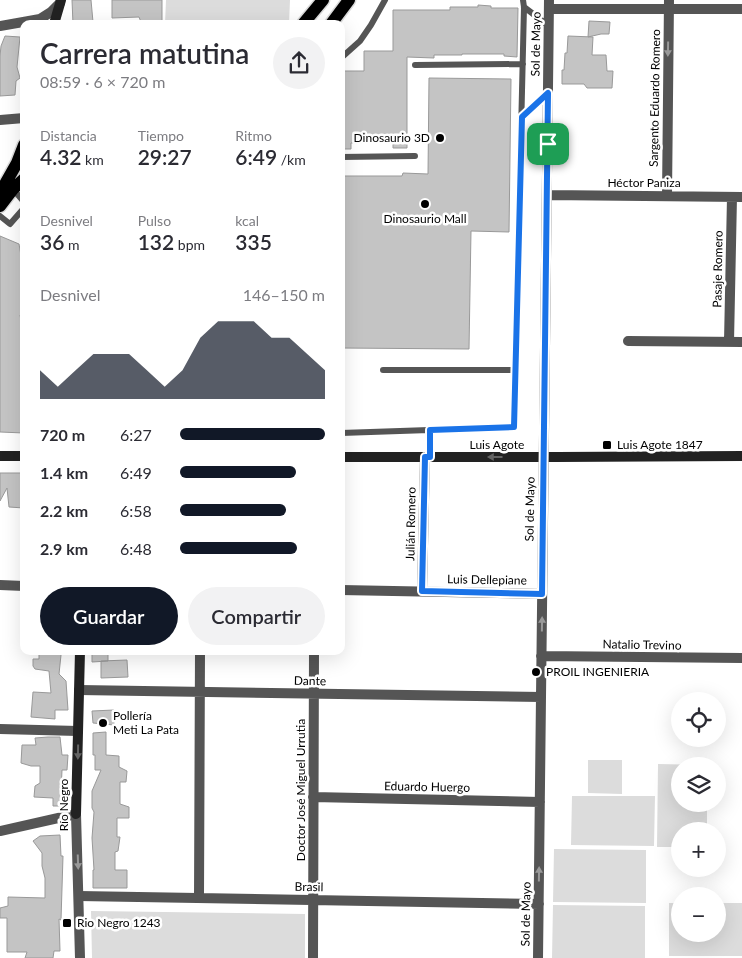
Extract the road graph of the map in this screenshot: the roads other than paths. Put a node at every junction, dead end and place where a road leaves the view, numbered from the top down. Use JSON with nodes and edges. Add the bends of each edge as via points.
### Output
{"nodes":[{"id":1,"x":323,"y":0,"type":"edge"},
{"id":2,"x":349,"y":0,"type":"edge"},
{"id":3,"x":385,"y":0,"type":"edge"},
{"id":4,"x":61,"y":1,"type":"edge"},
{"id":5,"x":524,"y":4,"type":"edge"},
{"id":6,"x":549,"y":4,"type":"edge"},
{"id":7,"x":669,"y":5,"type":"edge"},
{"id":8,"x":742,"y":9,"type":"edge"},
{"id":9,"x":38,"y":20,"type":"edge"},
{"id":10,"x":55,"y":20,"type":"edge"},
{"id":11,"x":306,"y":20,"type":"edge"},
{"id":12,"x":334,"y":20,"type":"edge"},
{"id":13,"x":20,"y":24,"type":"edge"},
{"id":14,"x":0,"y":26,"type":"edge"},
{"id":15,"x":549,"y":26,"type":"junction"},
{"id":16,"x":345,"y":54,"type":"edge"},
{"id":17,"x":523,"y":64,"type":"junction"},
{"id":18,"x":415,"y":65,"type":"dead end"},
{"id":19,"x":548,"y":93,"type":"junction"},
{"id":20,"x":522,"y":117,"type":"junction"},
{"id":21,"x":20,"y":118,"type":"edge"},
{"id":22,"x":0,"y":120,"type":"edge"},
{"id":23,"x":20,"y":155,"type":"edge"},
{"id":24,"x":415,"y":156,"type":"dead end"},
{"id":25,"x":345,"y":157,"type":"edge"},
{"id":26,"x":20,"y":183,"type":"edge"},
{"id":27,"x":13,"y":189,"type":"junction"},
{"id":28,"x":0,"y":193,"type":"edge"},
{"id":29,"x":547,"y":195,"type":"junction"},
{"id":30,"x":667,"y":196,"type":"junction"},
{"id":31,"x":20,"y":197,"type":"edge"},
{"id":32,"x":737,"y":197,"type":"edge"},
{"id":33,"x":0,"y":206,"type":"edge"},
{"id":34,"x":20,"y":213,"type":"edge"},
{"id":35,"x":0,"y":216,"type":"edge"},
{"id":36,"x":628,"y":341,"type":"dead end"},
{"id":37,"x":729,"y":342,"type":"junction"},
{"id":38,"x":742,"y":342,"type":"edge"},
{"id":39,"x":384,"y":370,"type":"dead end"},
{"id":40,"x":516,"y":370,"type":"junction"},
{"id":41,"x":430,"y":430,"type":"junction"},
{"id":42,"x":345,"y":433,"type":"edge"},
{"id":43,"x":0,"y":456,"type":"edge"},
{"id":44,"x":20,"y":456,"type":"edge"},
{"id":45,"x":742,"y":456,"type":"edge"},
{"id":46,"x":345,"y":457,"type":"edge"},
{"id":47,"x":427,"y":457,"type":"junction"},
{"id":48,"x":543,"y":457,"type":"junction"},
{"id":49,"x":0,"y":585,"type":"edge"},
{"id":50,"x":20,"y":586,"type":"edge"},
{"id":51,"x":345,"y":590,"type":"edge"},
{"id":52,"x":422,"y":591,"type":"junction"},
{"id":53,"x":542,"y":594,"type":"junction"},
{"id":54,"x":80,"y":655,"type":"edge"},
{"id":55,"x":200,"y":655,"type":"edge"},
{"id":56,"x":314,"y":655,"type":"edge"},
{"id":57,"x":541,"y":656,"type":"junction"},
{"id":58,"x":742,"y":658,"type":"edge"},
{"id":59,"x":79,"y":690,"type":"junction"},
{"id":60,"x":200,"y":692,"type":"junction"},
{"id":61,"x":314,"y":694,"type":"junction"},
{"id":62,"x":541,"y":697,"type":"junction"},
{"id":63,"x":0,"y":729,"type":"edge"},
{"id":64,"x":78,"y":731,"type":"junction"},
{"id":65,"x":313,"y":796,"type":"junction"},
{"id":66,"x":540,"y":802,"type":"junction"},
{"id":67,"x":76,"y":814,"type":"junction"},
{"id":68,"x":0,"y":831,"type":"edge"},
{"id":69,"x":79,"y":896,"type":"junction"},
{"id":70,"x":199,"y":898,"type":"junction"},
{"id":71,"x":313,"y":900,"type":"junction"},
{"id":72,"x":539,"y":904,"type":"junction"},
{"id":73,"x":80,"y":958,"type":"edge"},
{"id":74,"x":313,"y":958,"type":"edge"},
{"id":75,"x":538,"y":958,"type":"edge"}],
"edges":[{"from":1,"to":11,"type":"main road"},
{"from":2,"to":12,"type":"main road"},
{"from":3,"to":16,"type":"lane","via":[[360,41]]},
{"from":4,"to":9,"type":"street"},
{"from":4,"to":10,"type":"main road"},
{"from":5,"to":15,"type":"lane"},
{"from":5,"to":17,"type":"lane"},
{"from":6,"to":7,"type":"street"},
{"from":6,"to":15,"type":"street","name":"Sol de Mayo"},
{"from":7,"to":8,"type":"street"},
{"from":7,"to":30,"type":"street","name":"Sargento Eduardo Romero","one_way":true},
{"from":13,"to":14,"type":"street"},
{"from":15,"to":19,"type":"street","name":"Sol de Mayo"},
{"from":17,"to":18,"type":"lane"},
{"from":17,"to":20,"type":"lane"},
{"from":19,"to":20,"type":"lane"},
{"from":19,"to":29,"type":"street","name":"Sol de Mayo"},
{"from":20,"to":40,"type":"lane"},
{"from":21,"to":22,"type":"street"},
{"from":23,"to":28,"type":"main road"},
{"from":24,"to":25,"type":"lane"},
{"from":26,"to":27,"type":"main road"},
{"from":27,"to":31,"type":"lane"},
{"from":27,"to":33,"type":"main road"},
{"from":29,"to":30,"type":"street","name":"Héctor Paniza"},
{"from":29,"to":48,"type":"street","name":"Sol de Mayo"},
{"from":30,"to":32,"type":"street","name":"Héctor Paniza"},
{"from":32,"to":37,"type":"street","name":"Pasaje Romero"},
{"from":34,"to":35,"type":"lane","via":[[10,224]]},
{"from":36,"to":37,"type":"street"},
{"from":37,"to":38,"type":"street"},
{"from":39,"to":40,"type":"lane"},
{"from":40,"to":41,"type":"lane","via":[[514,427]]},
{"from":41,"to":42,"type":"lane"},
{"from":41,"to":47,"type":"lane"},
{"from":43,"to":44,"type":"main road"},
{"from":45,"to":48,"type":"main road","name":"Luis Agote"},
{"from":46,"to":47,"type":"main road","name":"Luis Agote"},
{"from":48,"to":47,"type":"main road","name":"Luis Agote","one_way":true},
{"from":47,"to":52,"type":"street","name":"Julián Romero"},
{"from":48,"to":53,"type":"street","name":"Sol de Mayo"},
{"from":49,"to":50,"type":"street"},
{"from":51,"to":52,"type":"street","name":"Luis Dellepiane"},
{"from":52,"to":53,"type":"street","name":"Luis Dellepiane"},
{"from":57,"to":53,"type":"street","name":"Sol de Mayo","one_way":true},
{"from":54,"to":59,"type":"main road","name":"Río Negro"},
{"from":55,"to":60,"type":"street"},
{"from":56,"to":61,"type":"street","name":"Doctor José Miguel Urrutia"},
{"from":57,"to":58,"type":"street","name":"Natalio Trevino"},
{"from":57,"to":62,"type":"street","name":"Sol de Mayo"},
{"from":59,"to":60,"type":"street","name":"Dante"},
{"from":59,"to":64,"type":"main road","name":"Río Negro"},
{"from":60,"to":61,"type":"street","name":"Dante"},
{"from":60,"to":70,"type":"street"},
{"from":61,"to":62,"type":"street","name":"Dante"},
{"from":61,"to":65,"type":"street","name":"Doctor José Miguel Urrutia"},
{"from":62,"to":66,"type":"street","name":"Sol de Mayo"},
{"from":63,"to":64,"type":"street"},
{"from":64,"to":67,"type":"main road","name":"Río Negro","one_way":true},
{"from":65,"to":66,"type":"street","name":"Eduardo Huergo"},
{"from":65,"to":71,"type":"street","name":"Doctor José Miguel Urrutia"},
{"from":72,"to":66,"type":"street","name":"Sol de Mayo","one_way":true},
{"from":67,"to":68,"type":"street"},
{"from":67,"to":69,"type":"street","name":"Río Negro","one_way":true},
{"from":69,"to":70,"type":"street","name":"Brasil"},
{"from":69,"to":73,"type":"street","name":"Río Negro"},
{"from":70,"to":71,"type":"street","name":"Brasil"},
{"from":71,"to":72,"type":"street","name":"Brasil"},
{"from":71,"to":74,"type":"street","name":"Doctor José Miguel Urrutia"},
{"from":72,"to":75,"type":"street","name":"Sol de Mayo"}]}
